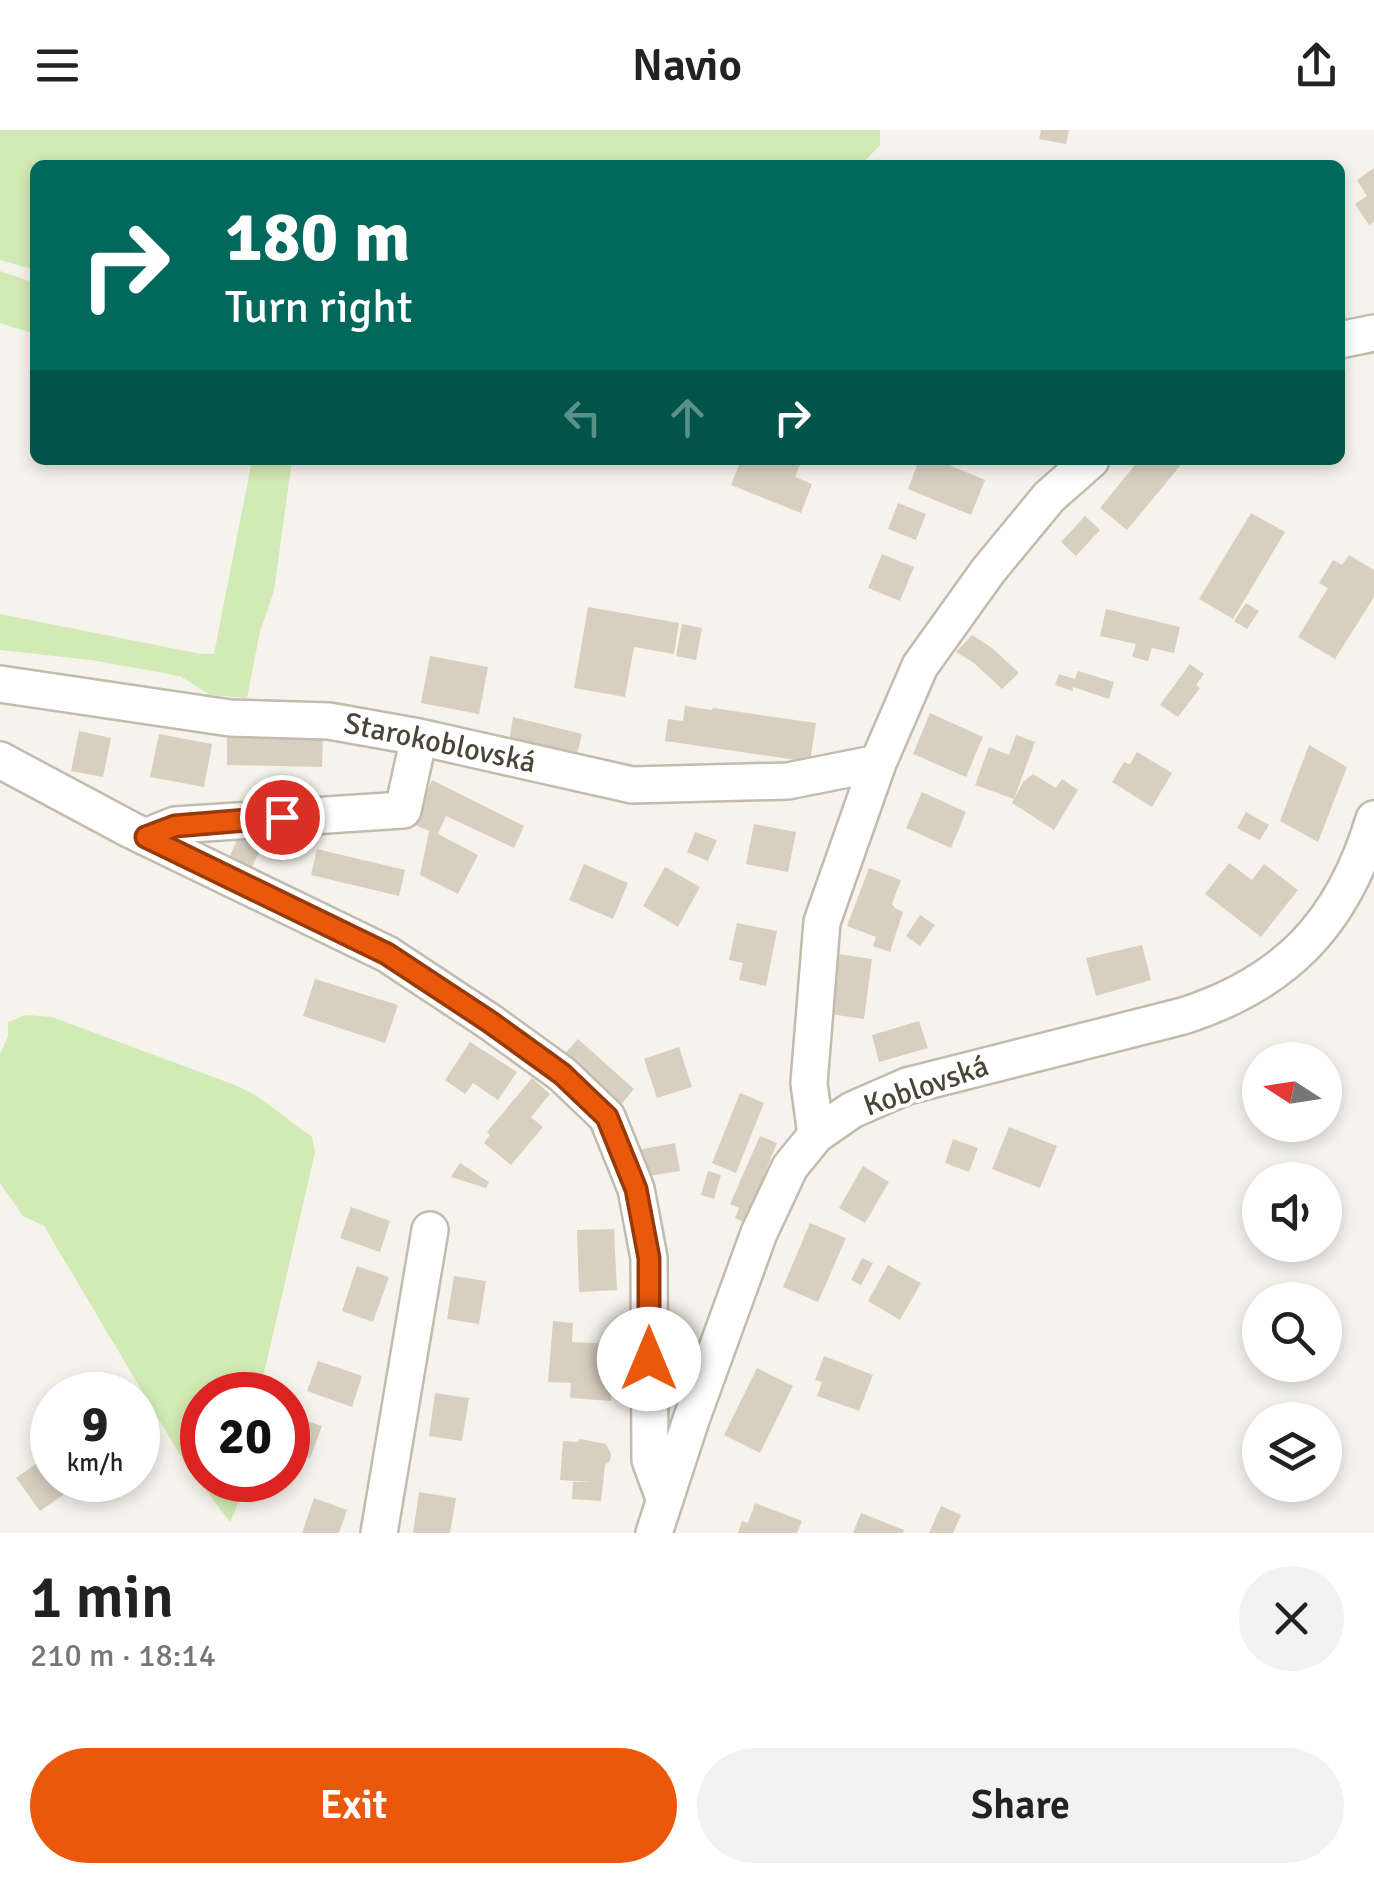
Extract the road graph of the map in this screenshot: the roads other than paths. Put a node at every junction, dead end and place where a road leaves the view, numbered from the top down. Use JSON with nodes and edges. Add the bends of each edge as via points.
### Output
{"nodes":[{"id":1,"x":1374,"y":333,"type":"edge"},
{"id":2,"x":1345,"y":339,"type":"edge"},
{"id":3,"x":1084,"y":465,"type":"edge"},
{"id":4,"x":0,"y":684,"type":"edge"},
{"id":5,"x":420,"y":737,"type":"junction"},
{"id":6,"x":0,"y":760,"type":"edge"},
{"id":7,"x":878,"y":762,"type":"junction"},
{"id":8,"x":1374,"y":819,"type":"edge"},
{"id":9,"x":146,"y":837,"type":"junction"},
{"id":10,"x":816,"y":1135,"type":"junction"},
{"id":11,"x":430,"y":1230,"type":"dead end"},
{"id":12,"x":664,"y":1498,"type":"junction"},
{"id":13,"x":379,"y":1533,"type":"edge"},
{"id":14,"x":654,"y":1533,"type":"edge"}],
"edges":[{"from":1,"to":2,"type":"street"},
{"from":3,"to":7,"type":"street","via":[[1048,497],[988,570],[920,666]]},
{"from":4,"to":5,"type":"street","name":"Starokoblovská","via":[[230,718],[329,720]]},
{"from":5,"to":7,"type":"street","name":"Starokoblovská","via":[[632,784],[788,781]]},
{"from":5,"to":9,"type":"street","via":[[402,810],[175,826]]},
{"from":6,"to":9,"type":"street"},
{"from":7,"to":10,"type":"street","via":[[822,922],[809,1084]]},
{"from":8,"to":10,"type":"street","name":"Koblovská","via":[[1329,918],[1280,968],[1242,992],[1183,1016],[907,1086]]},
{"from":9,"to":12,"type":"street","via":[[387,954],[562,1074],[607,1117],[636,1189],[649,1258],[650,1460]]},
{"from":10,"to":12,"type":"street","name":"Koblovská","via":[[790,1168],[759,1233]]},
{"from":11,"to":13,"type":"street"},
{"from":12,"to":14,"type":"street","name":"Koblovská"}]}
